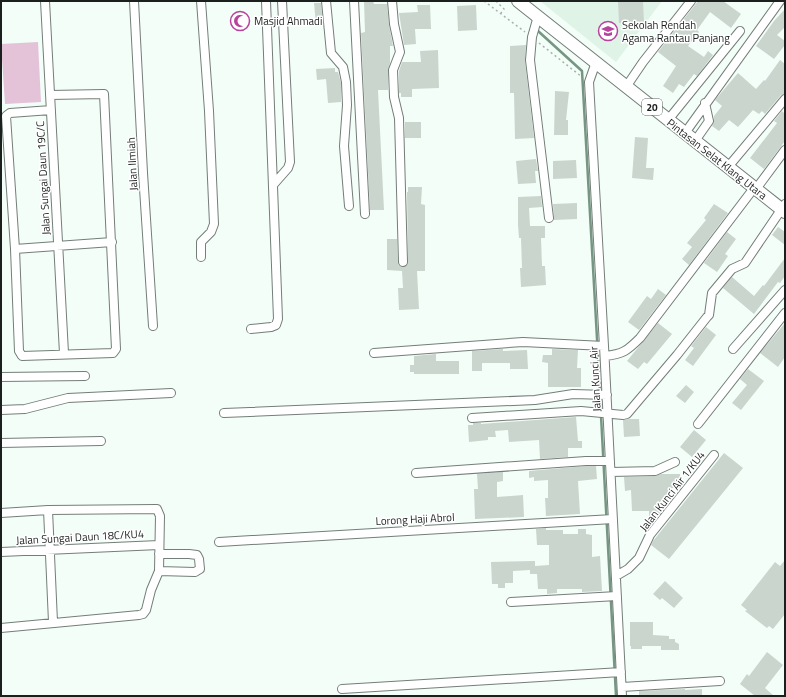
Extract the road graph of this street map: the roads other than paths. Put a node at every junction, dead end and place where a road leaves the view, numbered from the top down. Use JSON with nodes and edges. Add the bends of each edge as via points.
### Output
{"nodes":[{"id":1,"x":45,"y":1,"type":"edge"},
{"id":2,"x":134,"y":1,"type":"edge"},
{"id":3,"x":200,"y":1,"type":"edge"},
{"id":4,"x":266,"y":1,"type":"edge"},
{"id":5,"x":282,"y":1,"type":"edge"},
{"id":6,"x":326,"y":1,"type":"edge"},
{"id":7,"x":354,"y":1,"type":"edge"},
{"id":8,"x":392,"y":1,"type":"edge"},
{"id":9,"x":518,"y":1,"type":"edge"},
{"id":10,"x":691,"y":1,"type":"edge"},
{"id":11,"x":780,"y":1,"type":"edge"},
{"id":12,"x":538,"y":16,"type":"junction"},
{"id":13,"x":740,"y":31,"type":"dead end"},
{"id":14,"x":596,"y":62,"type":"junction"},
{"id":15,"x":626,"y":87,"type":"junction"},
{"id":16,"x":50,"y":95,"type":"junction"},
{"id":17,"x":785,"y":99,"type":"edge"},
{"id":18,"x":705,"y":103,"type":"junction"},
{"id":19,"x":51,"y":110,"type":"junction"},
{"id":20,"x":668,"y":120,"type":"junction"},
{"id":21,"x":684,"y":133,"type":"junction"},
{"id":22,"x":695,"y":141,"type":"junction"},
{"id":23,"x":785,"y":150,"type":"edge"},
{"id":24,"x":728,"y":167,"type":"junction"},
{"id":25,"x":273,"y":185,"type":"junction"},
{"id":26,"x":755,"y":189,"type":"junction"},
{"id":27,"x":349,"y":206,"type":"dead end"},
{"id":28,"x":784,"y":209,"type":"edge"},
{"id":29,"x":364,"y":214,"type":"dead end"},
{"id":30,"x":549,"y":218,"type":"dead end"},
{"id":31,"x":112,"y":242,"type":"junction"},
{"id":32,"x":57,"y":246,"type":"junction"},
{"id":33,"x":15,"y":249,"type":"junction"},
{"id":34,"x":201,"y":257,"type":"dead end"},
{"id":35,"x":403,"y":262,"type":"dead end"},
{"id":36,"x":785,"y":290,"type":"edge"},
{"id":37,"x":785,"y":313,"type":"edge"},
{"id":38,"x":153,"y":326,"type":"dead end"},
{"id":39,"x":251,"y":329,"type":"dead end"},
{"id":40,"x":600,"y":346,"type":"junction"},
{"id":41,"x":733,"y":349,"type":"dead end"},
{"id":42,"x":64,"y":353,"type":"junction"},
{"id":43,"x":374,"y":353,"type":"dead end"},
{"id":44,"x":605,"y":356,"type":"junction"},
{"id":45,"x":85,"y":376,"type":"dead end"},
{"id":46,"x":1,"y":377,"type":"edge"},
{"id":47,"x":171,"y":392,"type":"dead end"},
{"id":48,"x":602,"y":395,"type":"junction"},
{"id":49,"x":1,"y":410,"type":"edge"},
{"id":50,"x":224,"y":413,"type":"dead end"},
{"id":51,"x":603,"y":414,"type":"junction"},
{"id":52,"x":472,"y":418,"type":"dead end"},
{"id":53,"x":698,"y":424,"type":"dead end"},
{"id":54,"x":102,"y":441,"type":"dead end"},
{"id":55,"x":1,"y":443,"type":"edge"},
{"id":56,"x":714,"y":455,"type":"dead end"},
{"id":57,"x":606,"y":461,"type":"junction"},
{"id":58,"x":675,"y":462,"type":"dead end"},
{"id":59,"x":611,"y":472,"type":"junction"},
{"id":60,"x":416,"y":474,"type":"dead end"},
{"id":61,"x":48,"y":510,"type":"junction"},
{"id":62,"x":1,"y":513,"type":"edge"},
{"id":63,"x":609,"y":519,"type":"junction"},
{"id":64,"x":219,"y":542,"type":"dead end"},
{"id":65,"x":159,"y":545,"type":"junction"},
{"id":66,"x":50,"y":550,"type":"junction"},
{"id":67,"x":1,"y":552,"type":"edge"},
{"id":68,"x":159,"y":554,"type":"junction"},
{"id":69,"x":159,"y":571,"type":"junction"},
{"id":70,"x":616,"y":576,"type":"junction"},
{"id":71,"x":613,"y":596,"type":"junction"},
{"id":72,"x":510,"y":602,"type":"dead end"},
{"id":73,"x":53,"y":622,"type":"junction"},
{"id":74,"x":1,"y":628,"type":"edge"},
{"id":75,"x":617,"y":672,"type":"junction"},
{"id":76,"x":720,"y":681,"type":"dead end"},
{"id":77,"x":622,"y":687,"type":"junction"},
{"id":78,"x":342,"y":689,"type":"dead end"},
{"id":79,"x":622,"y":696,"type":"edge"}],
"edges":[{"from":1,"to":16,"type":"street","name":"Jalan Sungai Daun 19C/C"},
{"from":2,"to":38,"type":"street","name":"Jalan Ilmiah"},
{"from":3,"to":34,"type":"street","via":[[209,111],[214,224],[211,232],[201,242]]},
{"from":4,"to":25,"type":"street"},
{"from":5,"to":25,"type":"street","via":[[290,162]]},
{"from":6,"to":27,"type":"street","via":[[331,53],[343,66],[346,82],[344,146]]},
{"from":7,"to":29,"type":"street"},
{"from":8,"to":35,"type":"street","via":[[400,52],[393,70],[394,97],[399,118]]},
{"from":9,"to":12,"type":"highway","name":"Pintasan Selat Klang Utara","number":"20"},
{"from":10,"to":15,"type":"street"},
{"from":11,"to":18,"type":"street"},
{"from":12,"to":14,"type":"highway","name":"Pintasan Selat Klang Utara","number":"20"},
{"from":12,"to":30,"type":"street","via":[[532,37],[530,60]]},
{"from":13,"to":20,"type":"street"},
{"from":14,"to":15,"type":"highway","name":"Pintasan Selat Klang Utara","number":"20"},
{"from":14,"to":40,"type":"street","name":"Jalan Kunci Air","via":[[589,82]]},
{"from":15,"to":20,"type":"highway","name":"Pintasan Selat Klang Utara","number":"20"},
{"from":16,"to":19,"type":"street","name":"Jalan Sungai Daun 19C/C"},
{"from":16,"to":31,"type":"street","via":[[104,94]]},
{"from":17,"to":24,"type":"street"},
{"from":18,"to":21,"type":"street"},
{"from":18,"to":22,"type":"street","via":[[709,121]]},
{"from":19,"to":32,"type":"street","name":"Jalan Sungai Daun 19C/C"},
{"from":19,"to":33,"type":"street","via":[[10,113],[6,116]]},
{"from":20,"to":21,"type":"highway","name":"Pintasan Selat Klang Utara","number":"20"},
{"from":21,"to":22,"type":"highway","name":"Pintasan Selat Klang Utara","number":"20"},
{"from":22,"to":24,"type":"highway","name":"Pintasan Selat Klang Utara","number":"20"},
{"from":23,"to":26,"type":"street"},
{"from":24,"to":26,"type":"highway","name":"Pintasan Selat Klang Utara","number":"20"},
{"from":25,"to":39,"type":"street","via":[[278,319],[276,325],[271,327]]},
{"from":26,"to":28,"type":"highway","name":"Pintasan Selat Klang Utara","number":"20"},
{"from":26,"to":44,"type":"street","via":[[640,338],[627,350]]},
{"from":28,"to":51,"type":"street","via":[[745,263],[732,269],[712,293],[709,315],[627,414]]},
{"from":31,"to":32,"type":"street"},
{"from":31,"to":42,"type":"street","via":[[115,351]]},
{"from":32,"to":33,"type":"street"},
{"from":32,"to":42,"type":"street","name":"Jalan Sungai Daun 19C/C"},
{"from":33,"to":42,"type":"street","via":[[20,354],[22,356]]},
{"from":36,"to":41,"type":"street"},
{"from":37,"to":53,"type":"street"},
{"from":40,"to":43,"type":"street","via":[[523,342]]},
{"from":40,"to":44,"type":"street","name":"Jalan Kunci Air"},
{"from":44,"to":48,"type":"street","name":"Jalan Kunci Air"},
{"from":45,"to":46,"type":"street"},
{"from":47,"to":49,"type":"street","via":[[68,398],[25,409]]},
{"from":48,"to":50,"type":"street","via":[[573,394],[536,400]]},
{"from":48,"to":51,"type":"street","name":"Jalan Kunci Air"},
{"from":51,"to":52,"type":"street","via":[[580,411]]},
{"from":51,"to":57,"type":"street","name":"Jalan Kunci Air"},
{"from":54,"to":55,"type":"street"},
{"from":56,"to":70,"type":"street","name":"Jalan Kunci Air 1/KU4","via":[[650,535],[640,558]]},
{"from":57,"to":59,"type":"street","name":"Jalan Kunci Air"},
{"from":57,"to":60,"type":"street"},
{"from":58,"to":59,"type":"street","via":[[654,472]]},
{"from":59,"to":63,"type":"street","name":"Jalan Kunci Air"},
{"from":61,"to":62,"type":"street"},
{"from":61,"to":65,"type":"street","via":[[156,509],[160,516]]},
{"from":61,"to":66,"type":"street"},
{"from":63,"to":64,"type":"street","name":"Lorong Haji Abrol"},
{"from":63,"to":70,"type":"street","name":"Jalan Kunci Air"},
{"from":65,"to":66,"type":"street","name":"Jalan Sungai Daun 18C/KU4"},
{"from":65,"to":68,"type":"street"},
{"from":66,"to":67,"type":"street","name":"Jalan Sungai Daun 18C/KU4"},
{"from":66,"to":73,"type":"street"},
{"from":68,"to":69,"type":"street"},
{"from":68,"to":69,"type":"street","via":[[197,555],[200,569],[195,572]]},
{"from":69,"to":73,"type":"street","via":[[143,614]]},
{"from":70,"to":71,"type":"street","name":"Jalan Kunci Air"},
{"from":71,"to":72,"type":"street"},
{"from":71,"to":75,"type":"street","name":"Jalan Kunci Air"},
{"from":73,"to":74,"type":"street"},
{"from":75,"to":77,"type":"street","name":"Jalan Kunci Air"},
{"from":75,"to":78,"type":"street"},
{"from":76,"to":77,"type":"street"},
{"from":77,"to":79,"type":"street","name":"Jalan Kunci Air"}]}
